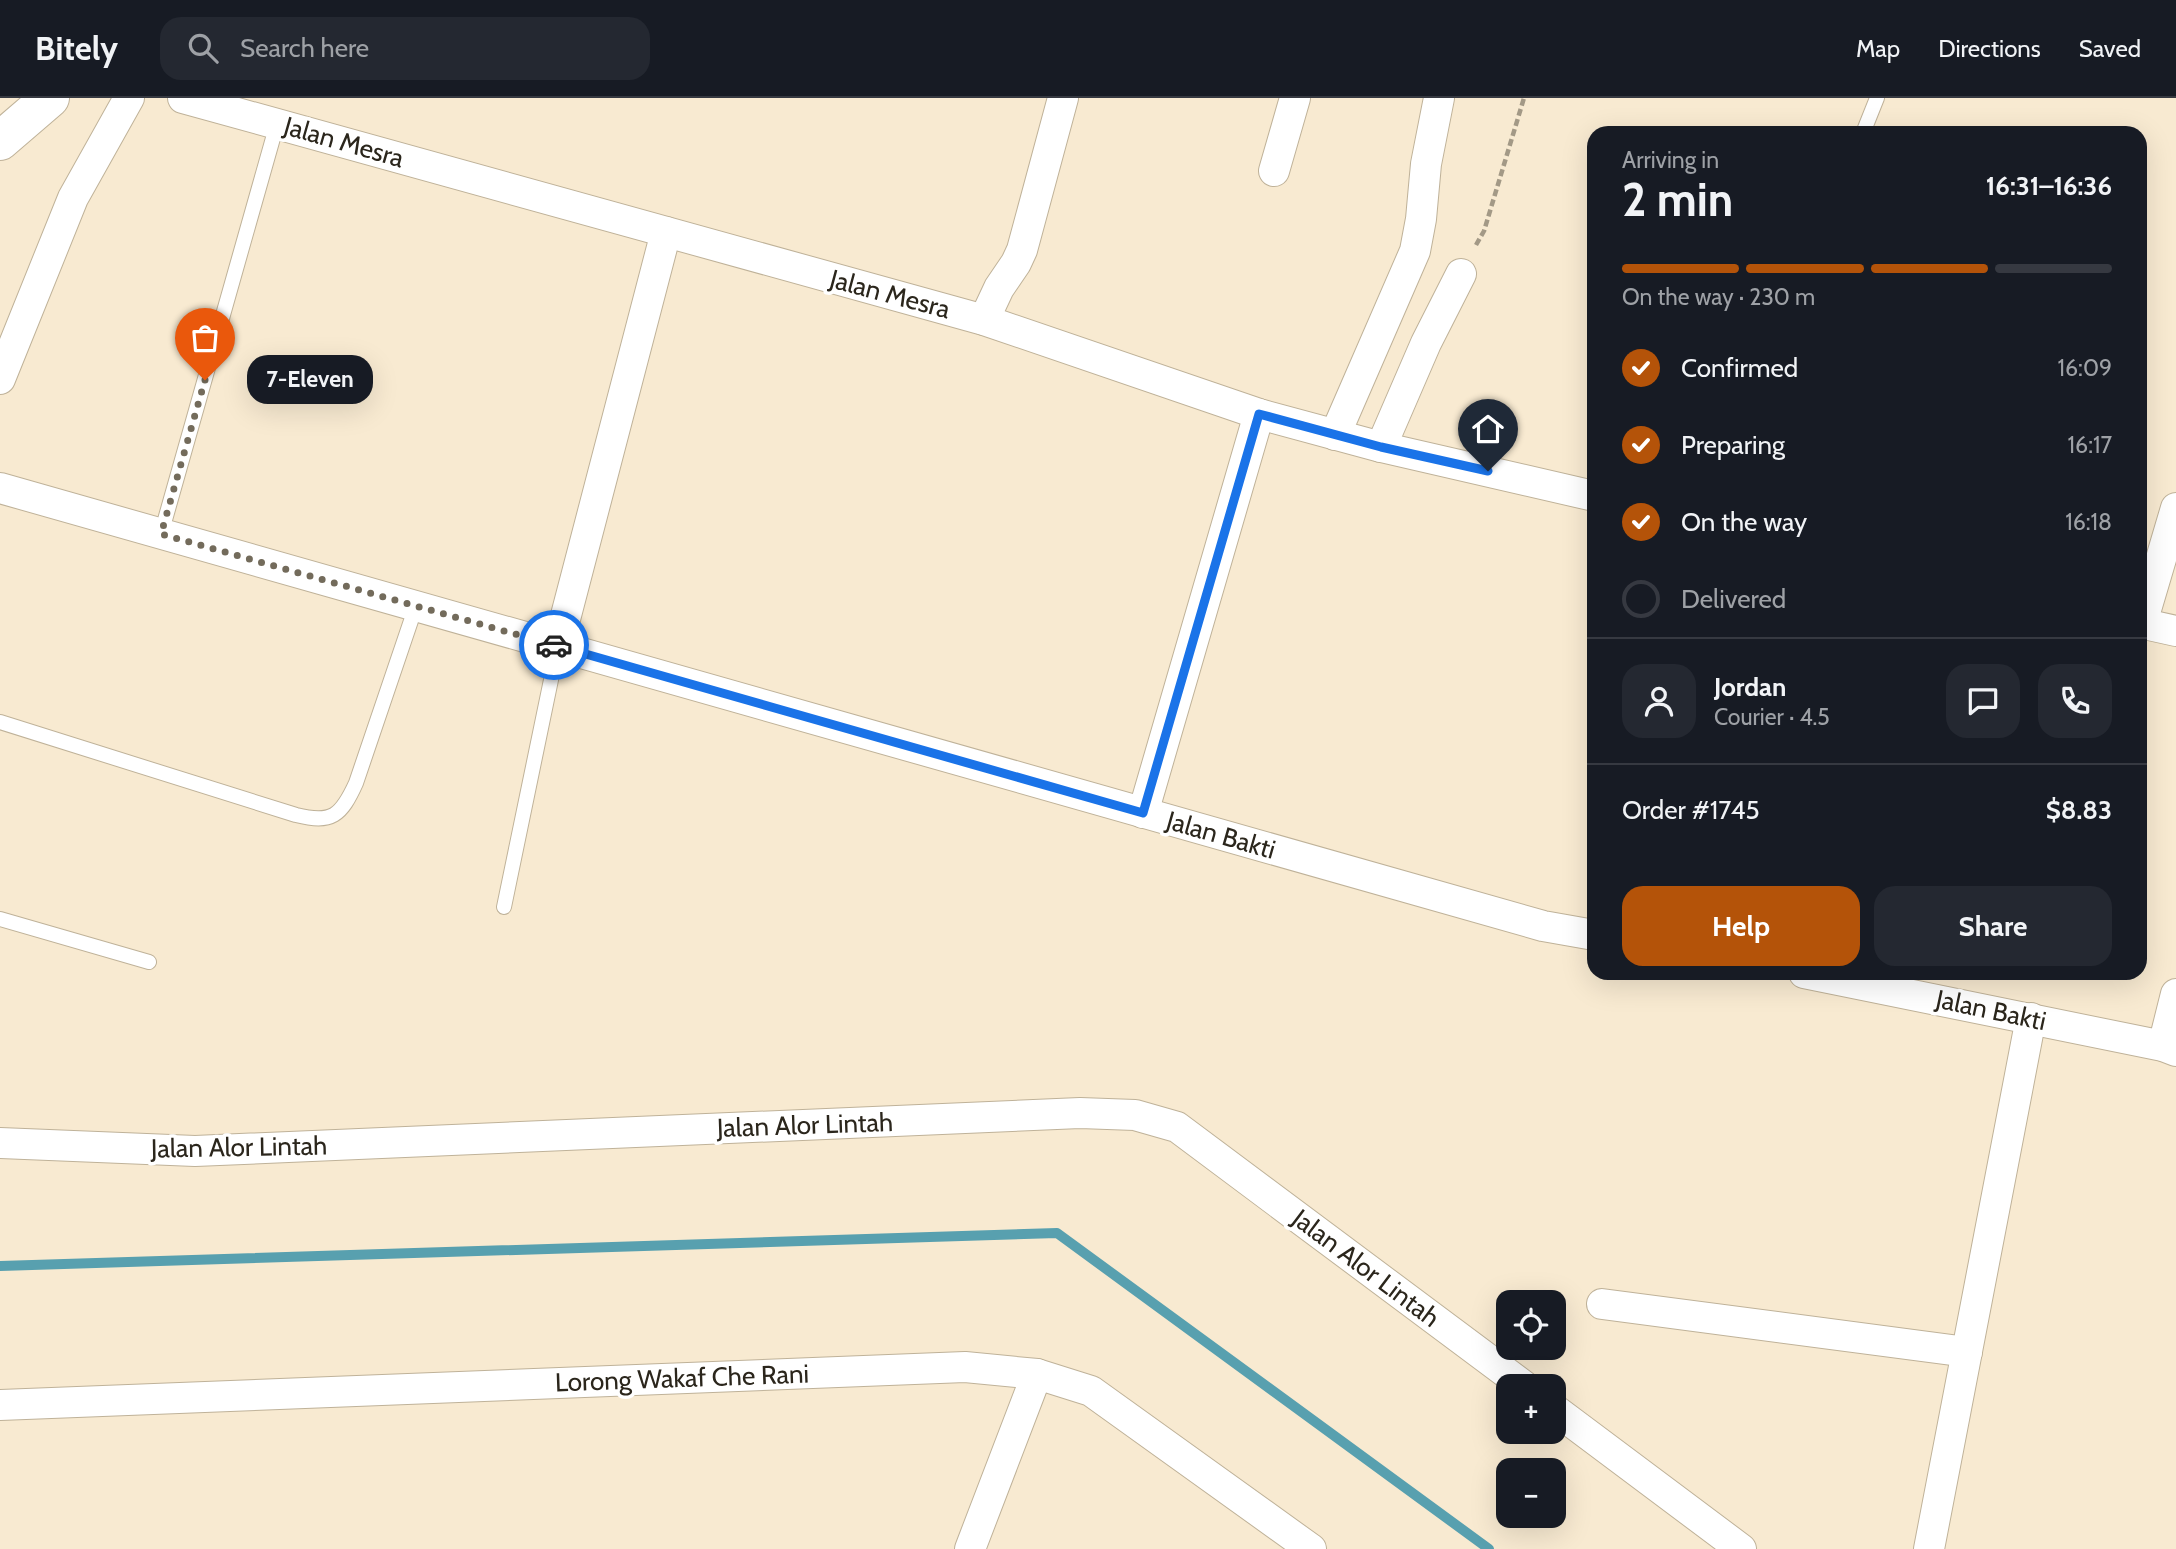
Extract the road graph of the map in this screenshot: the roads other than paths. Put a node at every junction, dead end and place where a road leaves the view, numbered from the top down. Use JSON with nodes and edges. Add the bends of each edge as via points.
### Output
{"nodes":[{"id":1,"x":50,"y":98,"type":"edge"},
{"id":2,"x":129,"y":98,"type":"edge"},
{"id":3,"x":183,"y":98,"type":"edge"},
{"id":4,"x":1063,"y":98,"type":"edge"},
{"id":5,"x":1295,"y":98,"type":"edge"},
{"id":6,"x":1439,"y":98,"type":"edge"},
{"id":7,"x":1877,"y":98,"type":"edge"},
{"id":8,"x":277,"y":124,"type":"junction"},
{"id":9,"x":1866,"y":126,"type":"edge"},
{"id":10,"x":0,"y":141,"type":"edge"},
{"id":11,"x":1274,"y":171,"type":"dead end"},
{"id":12,"x":666,"y":232,"type":"junction"},
{"id":13,"x":1461,"y":274,"type":"road end"},
{"id":14,"x":984,"y":320,"type":"junction"},
{"id":15,"x":0,"y":379,"type":"edge"},
{"id":16,"x":1259,"y":414,"type":"junction"},
{"id":17,"x":1335,"y":435,"type":"junction"},
{"id":18,"x":1381,"y":447,"type":"junction"},
{"id":19,"x":0,"y":488,"type":"edge"},
{"id":20,"x":1587,"y":494,"type":"edge"},
{"id":21,"x":2176,"y":509,"type":"edge"},
{"id":22,"x":161,"y":534,"type":"junction"},
{"id":23,"x":2147,"y":603,"type":"edge"},
{"id":24,"x":416,"y":606,"type":"junction"},
{"id":25,"x":2147,"y":624,"type":"edge"},
{"id":26,"x":2176,"y":631,"type":"edge"},
{"id":27,"x":558,"y":646,"type":"junction"},
{"id":28,"x":0,"y":723,"type":"edge"},
{"id":29,"x":1143,"y":813,"type":"junction"},
{"id":30,"x":504,"y":907,"type":"dead end"},
{"id":31,"x":0,"y":919,"type":"edge"},
{"id":32,"x":1587,"y":934,"type":"edge"},
{"id":33,"x":149,"y":962,"type":"dead end"},
{"id":34,"x":1866,"y":980,"type":"edge"},
{"id":35,"x":2176,"y":994,"type":"edge"},
{"id":36,"x":2031,"y":1018,"type":"junction"},
{"id":37,"x":2169,"y":1049,"type":"edge"},
{"id":38,"x":0,"y":1143,"type":"edge"},
{"id":39,"x":1602,"y":1304,"type":"dead end"},
{"id":40,"x":1967,"y":1352,"type":"junction"},
{"id":41,"x":1037,"y":1374,"type":"junction"},
{"id":42,"x":1508,"y":1374,"type":"edge"},
{"id":43,"x":0,"y":1405,"type":"edge"},
{"id":44,"x":1566,"y":1418,"type":"edge"},
{"id":45,"x":970,"y":1549,"type":"edge"},
{"id":46,"x":1311,"y":1549,"type":"edge"},
{"id":47,"x":1741,"y":1549,"type":"edge"},
{"id":48,"x":1929,"y":1549,"type":"edge"}],
"edges":[{"from":1,"to":10,"type":"main road"},
{"from":2,"to":15,"type":"street","via":[[74,198]]},
{"from":3,"to":8,"type":"street","name":"Jalan Mesra"},
{"from":4,"to":14,"type":"street","via":[[1022,250]]},
{"from":5,"to":11,"type":"street"},
{"from":6,"to":17,"type":"street","via":[[1415,251]]},
{"from":7,"to":9,"type":"lane"},
{"from":8,"to":12,"type":"street","name":"Jalan Mesra"},
{"from":8,"to":22,"type":"lane"},
{"from":12,"to":14,"type":"street","name":"Jalan Mesra"},
{"from":12,"to":27,"type":"street"},
{"from":13,"to":18,"type":"street"},
{"from":14,"to":16,"type":"street","name":"Jalan Mesra"},
{"from":16,"to":17,"type":"street","name":"Jalan Mesra"},
{"from":16,"to":29,"type":"street"},
{"from":17,"to":18,"type":"street","name":"Jalan Mesra"},
{"from":18,"to":20,"type":"street","name":"Jalan Mesra"},
{"from":19,"to":22,"type":"street","name":"Jalan Bakti"},
{"from":21,"to":23,"type":"street"},
{"from":22,"to":24,"type":"street","name":"Jalan Bakti"},
{"from":24,"to":27,"type":"street","name":"Jalan Bakti"},
{"from":24,"to":28,"type":"lane","via":[[356,783],[345,806],[333,817],[316,820],[296,815]]},
{"from":25,"to":26,"type":"street"},
{"from":27,"to":29,"type":"street","name":"Jalan Bakti"},
{"from":27,"to":30,"type":"lane"},
{"from":29,"to":32,"type":"street","name":"Jalan Bakti","via":[[1543,926]]},
{"from":31,"to":33,"type":"lane"},
{"from":34,"to":36,"type":"street","name":"Jalan Bakti"},
{"from":35,"to":37,"type":"street"},
{"from":36,"to":37,"type":"street","name":"Jalan Bakti"},
{"from":36,"to":40,"type":"street"},
{"from":38,"to":42,"type":"street","name":"Jalan Alor Lintah","via":[[195,1151],[1067,1113],[1135,1115],[1177,1127]]},
{"from":39,"to":40,"type":"street"},
{"from":40,"to":48,"type":"street"},
{"from":41,"to":43,"type":"street","name":"Lorong Wakaf Che Rani","via":[[965,1367]]},
{"from":41,"to":45,"type":"street"},
{"from":41,"to":46,"type":"street","name":"Lorong Wakaf Che Rani","via":[[1091,1391]]},
{"from":44,"to":47,"type":"street"}]}
